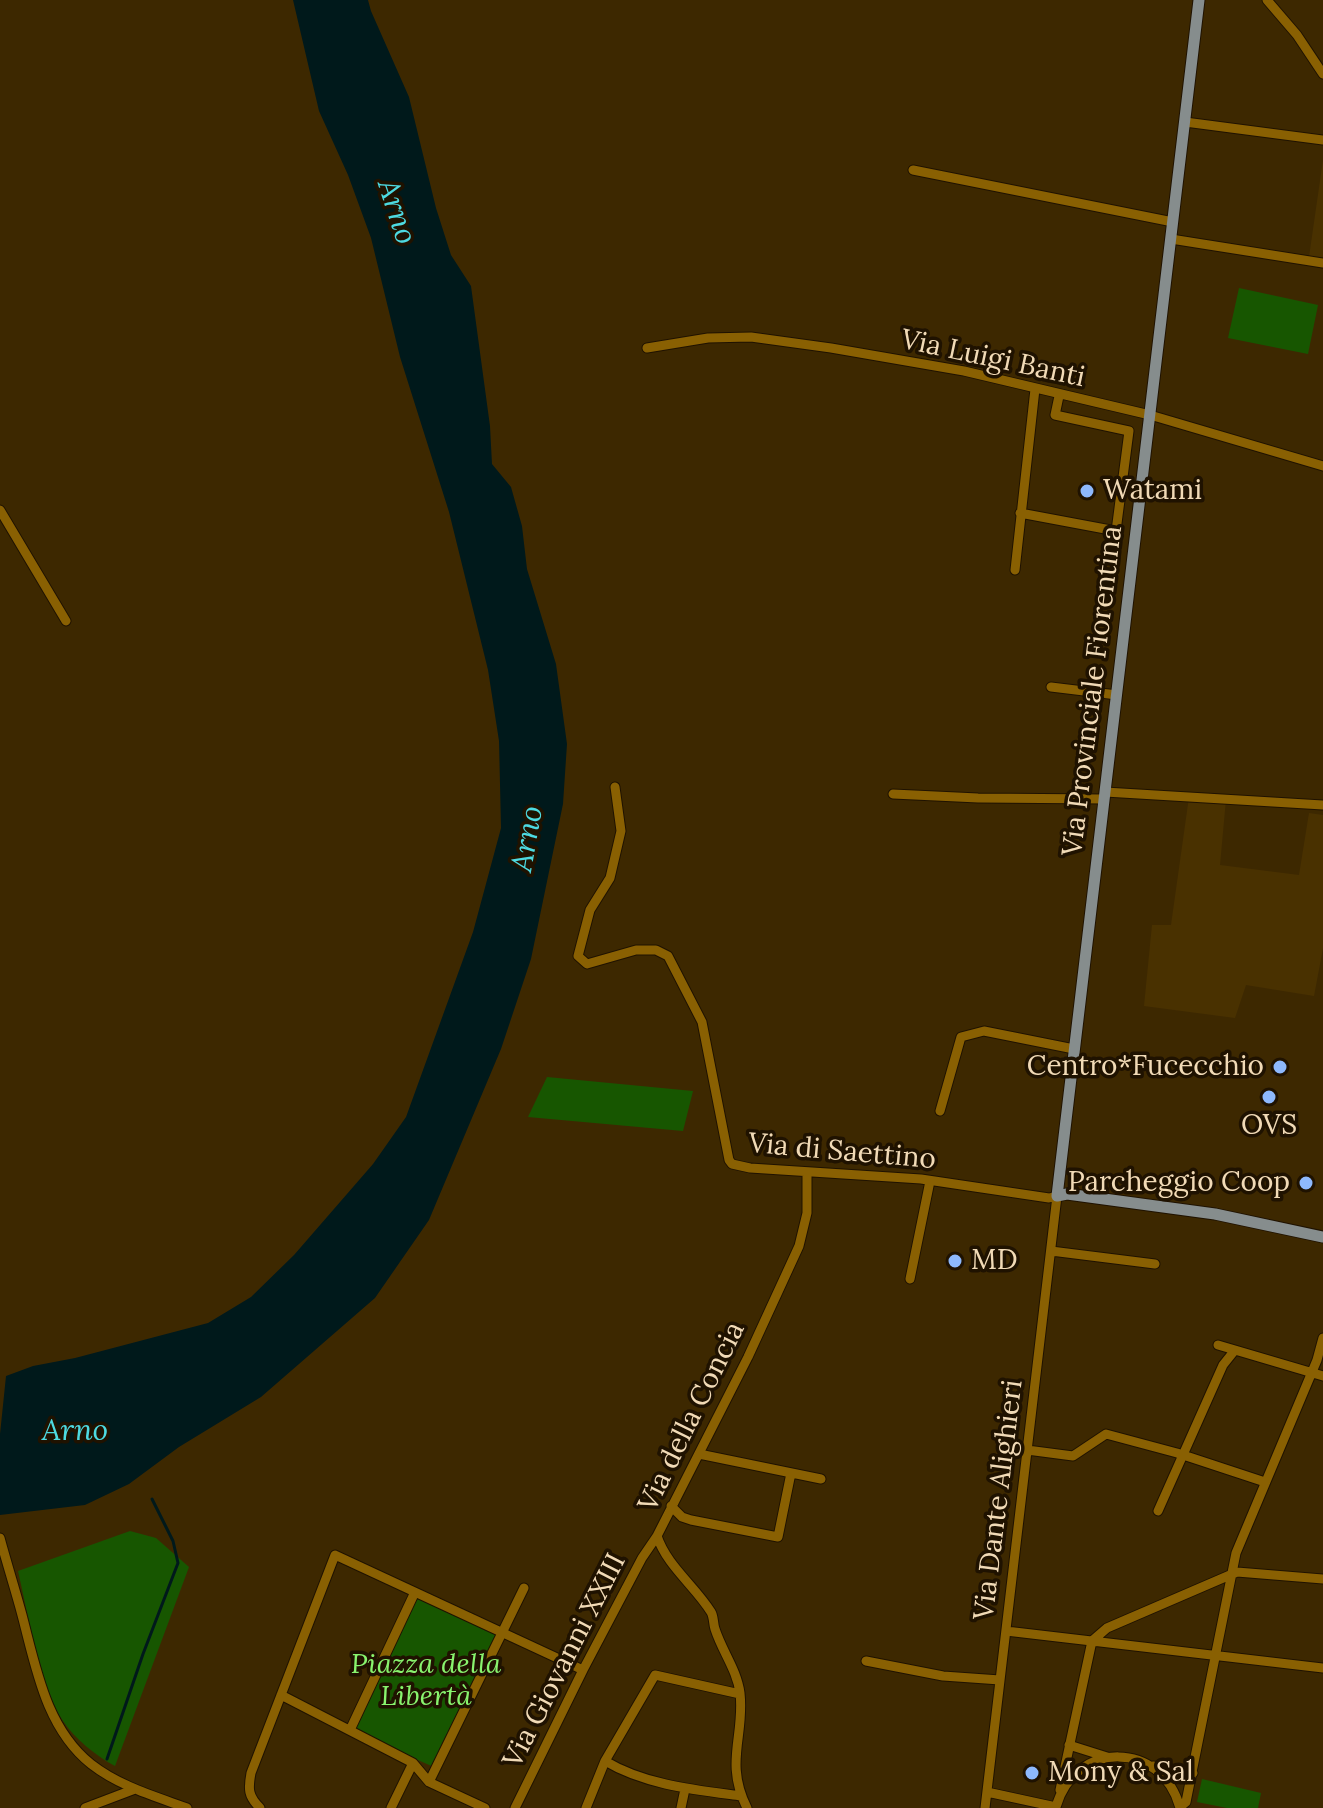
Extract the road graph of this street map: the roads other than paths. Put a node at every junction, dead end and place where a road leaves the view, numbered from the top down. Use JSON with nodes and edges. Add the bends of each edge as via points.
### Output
{"nodes":[{"id":1,"x":1199,"y":0,"type":"edge"},
{"id":2,"x":1267,"y":0,"type":"edge"},
{"id":3,"x":1323,"y":74,"type":"edge"},
{"id":4,"x":1185,"y":122,"type":"junction"},
{"id":5,"x":1323,"y":140,"type":"edge"},
{"id":6,"x":913,"y":170,"type":"dead end"},
{"id":7,"x":1173,"y":222,"type":"junction"},
{"id":8,"x":1171,"y":239,"type":"junction"},
{"id":9,"x":1323,"y":263,"type":"edge"},
{"id":10,"x":647,"y":348,"type":"dead end"},
{"id":11,"x":1035,"y":389,"type":"junction"},
{"id":12,"x":1059,"y":396,"type":"junction"},
{"id":13,"x":1150,"y":415,"type":"junction"},
{"id":14,"x":1323,"y":466,"type":"edge"},
{"id":15,"x":0,"y":510,"type":"edge"},
{"id":16,"x":1020,"y":513,"type":"junction"},
{"id":17,"x":1116,"y":531,"type":"junction"},
{"id":18,"x":1136,"y":533,"type":"junction"},
{"id":19,"x":1015,"y":570,"type":"dead end"},
{"id":20,"x":66,"y":621,"type":"dead end"},
{"id":21,"x":1051,"y":687,"type":"dead end"},
{"id":22,"x":1117,"y":695,"type":"junction"},
{"id":23,"x":615,"y":787,"type":"dead end"},
{"id":24,"x":893,"y":794,"type":"dead end"},
{"id":25,"x":1104,"y":795,"type":"junction"},
{"id":26,"x":1323,"y":805,"type":"edge"},
{"id":27,"x":1074,"y":1049,"type":"junction"},
{"id":28,"x":940,"y":1111,"type":"dead end"},
{"id":29,"x":807,"y":1172,"type":"junction"},
{"id":30,"x":930,"y":1181,"type":"junction"},
{"id":31,"x":1057,"y":1196,"type":"junction"},
{"id":32,"x":1323,"y":1237,"type":"edge"},
{"id":33,"x":1051,"y":1251,"type":"junction"},
{"id":34,"x":1155,"y":1264,"type":"dead end"},
{"id":35,"x":910,"y":1279,"type":"dead end"},
{"id":36,"x":1323,"y":1338,"type":"edge"},
{"id":37,"x":1218,"y":1345,"type":"dead end"},
{"id":38,"x":1235,"y":1350,"type":"junction"},
{"id":39,"x":1312,"y":1372,"type":"junction"},
{"id":40,"x":1323,"y":1376,"type":"edge"},
{"id":41,"x":1027,"y":1450,"type":"junction"},
{"id":42,"x":699,"y":1454,"type":"junction"},
{"id":43,"x":1183,"y":1455,"type":"junction"},
{"id":44,"x":791,"y":1473,"type":"junction"},
{"id":45,"x":821,"y":1479,"type":"dead end"},
{"id":46,"x":1265,"y":1482,"type":"junction"},
{"id":47,"x":671,"y":1506,"type":"junction"},
{"id":48,"x":1158,"y":1511,"type":"dead end"},
{"id":49,"x":657,"y":1536,"type":"junction"},
{"id":50,"x":0,"y":1538,"type":"edge"},
{"id":51,"x":1230,"y":1575,"type":"junction"},
{"id":52,"x":1323,"y":1579,"type":"edge"},
{"id":53,"x":524,"y":1588,"type":"dead end"},
{"id":54,"x":415,"y":1592,"type":"junction"},
{"id":55,"x":1006,"y":1631,"type":"junction"},
{"id":56,"x":502,"y":1633,"type":"junction"},
{"id":57,"x":1092,"y":1641,"type":"junction"},
{"id":58,"x":1216,"y":1655,"type":"junction"},
{"id":59,"x":866,"y":1661,"type":"dead end"},
{"id":60,"x":1323,"y":1668,"type":"edge"},
{"id":61,"x":583,"y":1670,"type":"junction"},
{"id":62,"x":1000,"y":1680,"type":"junction"},
{"id":63,"x":740,"y":1694,"type":"junction"},
{"id":64,"x":281,"y":1695,"type":"junction"},
{"id":65,"x":350,"y":1730,"type":"junction"},
{"id":66,"x":1069,"y":1745,"type":"junction"},
{"id":67,"x":1108,"y":1757,"type":"junction"},
{"id":68,"x":605,"y":1761,"type":"junction"},
{"id":69,"x":413,"y":1763,"type":"junction"},
{"id":70,"x":1150,"y":1765,"type":"junction"},
{"id":71,"x":1193,"y":1773,"type":"junction"},
{"id":72,"x":429,"y":1782,"type":"junction"},
{"id":73,"x":135,"y":1789,"type":"junction"},
{"id":74,"x":685,"y":1789,"type":"junction"},
{"id":75,"x":987,"y":1792,"type":"junction"},
{"id":76,"x":741,"y":1796,"type":"junction"},
{"id":77,"x":85,"y":1808,"type":"edge"},
{"id":78,"x":187,"y":1808,"type":"edge"},
{"id":79,"x":260,"y":1808,"type":"edge"},
{"id":80,"x":391,"y":1808,"type":"edge"},
{"id":81,"x":485,"y":1808,"type":"edge"},
{"id":82,"x":515,"y":1808,"type":"edge"},
{"id":83,"x":586,"y":1808,"type":"edge"},
{"id":84,"x":681,"y":1808,"type":"edge"},
{"id":85,"x":747,"y":1808,"type":"edge"},
{"id":86,"x":985,"y":1808,"type":"edge"},
{"id":87,"x":1056,"y":1808,"type":"edge"},
{"id":88,"x":1180,"y":1808,"type":"edge"}],
"edges":[{"from":1,"to":4,"type":"main road","name":"Via Provinciale Fiorentina"},
{"from":2,"to":3,"type":"street"},
{"from":4,"to":5,"type":"street"},
{"from":4,"to":7,"type":"main road","name":"Via Provinciale Fiorentina"},
{"from":6,"to":7,"type":"street"},
{"from":7,"to":8,"type":"main road","name":"Via Provinciale Fiorentina"},
{"from":8,"to":9,"type":"street"},
{"from":8,"to":13,"type":"main road","name":"Via Provinciale Fiorentina"},
{"from":10,"to":11,"type":"street","name":"Via Luigi Banti","via":[[751,337],[964,371]]},
{"from":11,"to":12,"type":"street","name":"Via Luigi Banti"},
{"from":11,"to":16,"type":"street"},
{"from":12,"to":13,"type":"street","name":"Via Luigi Banti"},
{"from":12,"to":17,"type":"street","via":[[1055,415],[1129,431]]},
{"from":13,"to":14,"type":"street","name":"Via Luigi Banti"},
{"from":13,"to":18,"type":"main road","name":"Via Provinciale Fiorentina"},
{"from":15,"to":20,"type":"street"},
{"from":16,"to":17,"type":"street"},
{"from":16,"to":19,"type":"street"},
{"from":17,"to":18,"type":"street"},
{"from":18,"to":22,"type":"main road","name":"Via Provinciale Fiorentina"},
{"from":21,"to":22,"type":"street"},
{"from":22,"to":25,"type":"main road","name":"Via Provinciale Fiorentina"},
{"from":23,"to":29,"type":"street","name":"Via di Saettino","via":[[621,831],[610,878],[590,910],[578,956],[587,964],[636,950],[668,956],[702,1022],[729,1160],[740,1167]]},
{"from":24,"to":25,"type":"street"},
{"from":25,"to":26,"type":"street"},
{"from":25,"to":27,"type":"main road","name":"Via Provinciale Fiorentina"},
{"from":27,"to":28,"type":"street","via":[[984,1031],[961,1037]]},
{"from":27,"to":31,"type":"main road","name":"Via Provinciale Fiorentina"},
{"from":29,"to":30,"type":"street","name":"Via di Saettino"},
{"from":29,"to":42,"type":"street","name":"Via della Concia","via":[[807,1213],[799,1246]]},
{"from":30,"to":31,"type":"street","name":"Via di Saettino"},
{"from":30,"to":35,"type":"street"},
{"from":31,"to":32,"type":"main road","via":[[1215,1214]]},
{"from":31,"to":33,"type":"street","name":"Via Dante Alighieri"},
{"from":33,"to":34,"type":"street"},
{"from":33,"to":41,"type":"street","name":"Via Dante Alighieri"},
{"from":36,"to":39,"type":"street"},
{"from":37,"to":38,"type":"street"},
{"from":38,"to":39,"type":"street"},
{"from":38,"to":43,"type":"street","via":[[1223,1365]]},
{"from":39,"to":40,"type":"street"},
{"from":39,"to":46,"type":"street"},
{"from":41,"to":43,"type":"street","via":[[1073,1456],[1106,1434]]},
{"from":41,"to":55,"type":"street","name":"Via Dante Alighieri"},
{"from":42,"to":44,"type":"street"},
{"from":42,"to":47,"type":"street","name":"Via della Concia"},
{"from":43,"to":46,"type":"street"},
{"from":43,"to":48,"type":"street"},
{"from":44,"to":45,"type":"street"},
{"from":44,"to":47,"type":"street","via":[[778,1537],[691,1520]]},
{"from":46,"to":51,"type":"street"},
{"from":47,"to":49,"type":"street","name":"Via della Concia"},
{"from":49,"to":61,"type":"street","name":"Via Giovanni XXIII"},
{"from":49,"to":63,"type":"street","name":"Via della Concia","via":[[713,1614]]},
{"from":50,"to":73,"type":"street","via":[[41,1687],[63,1735],[91,1764]]},
{"from":51,"to":52,"type":"street"},
{"from":51,"to":57,"type":"street","via":[[1107,1628]]},
{"from":51,"to":58,"type":"street"},
{"from":53,"to":56,"type":"street"},
{"from":54,"to":56,"type":"street"},
{"from":54,"to":64,"type":"street","via":[[335,1555]]},
{"from":54,"to":65,"type":"street"},
{"from":55,"to":57,"type":"street"},
{"from":55,"to":62,"type":"street","name":"Via Dante Alighieri"},
{"from":56,"to":61,"type":"street"},
{"from":56,"to":72,"type":"street"},
{"from":57,"to":58,"type":"street"},
{"from":57,"to":66,"type":"street"},
{"from":58,"to":60,"type":"street"},
{"from":58,"to":71,"type":"street"},
{"from":59,"to":62,"type":"street","via":[[943,1676]]},
{"from":61,"to":82,"type":"street","name":"Via Giovanni XXIII"},
{"from":62,"to":75,"type":"street","name":"Via Dante Alighieri"},
{"from":63,"to":68,"type":"street","via":[[655,1675]]},
{"from":63,"to":76,"type":"street","name":"Via della Concia","via":[[735,1770]]},
{"from":64,"to":65,"type":"street"},
{"from":64,"to":79,"type":"street","via":[[248,1789]]},
{"from":65,"to":69,"type":"street"},
{"from":66,"to":67,"type":"street"},
{"from":66,"to":87,"type":"street"},
{"from":67,"to":70,"type":"street"},
{"from":67,"to":87,"type":"street","via":[[1076,1773]]},
{"from":68,"to":74,"type":"street"},
{"from":68,"to":83,"type":"street"},
{"from":69,"to":72,"type":"street"},
{"from":69,"to":80,"type":"street"},
{"from":70,"to":71,"type":"street"},
{"from":70,"to":88,"type":"street","via":[[1168,1782]]},
{"from":71,"to":88,"type":"street"},
{"from":72,"to":81,"type":"street"},
{"from":73,"to":77,"type":"street"},
{"from":73,"to":78,"type":"street"},
{"from":74,"to":76,"type":"street"},
{"from":74,"to":84,"type":"street"},
{"from":75,"to":86,"type":"street","name":"Via Dante Alighieri"},
{"from":75,"to":87,"type":"street"},
{"from":76,"to":85,"type":"street","name":"Via della Concia"}]}
